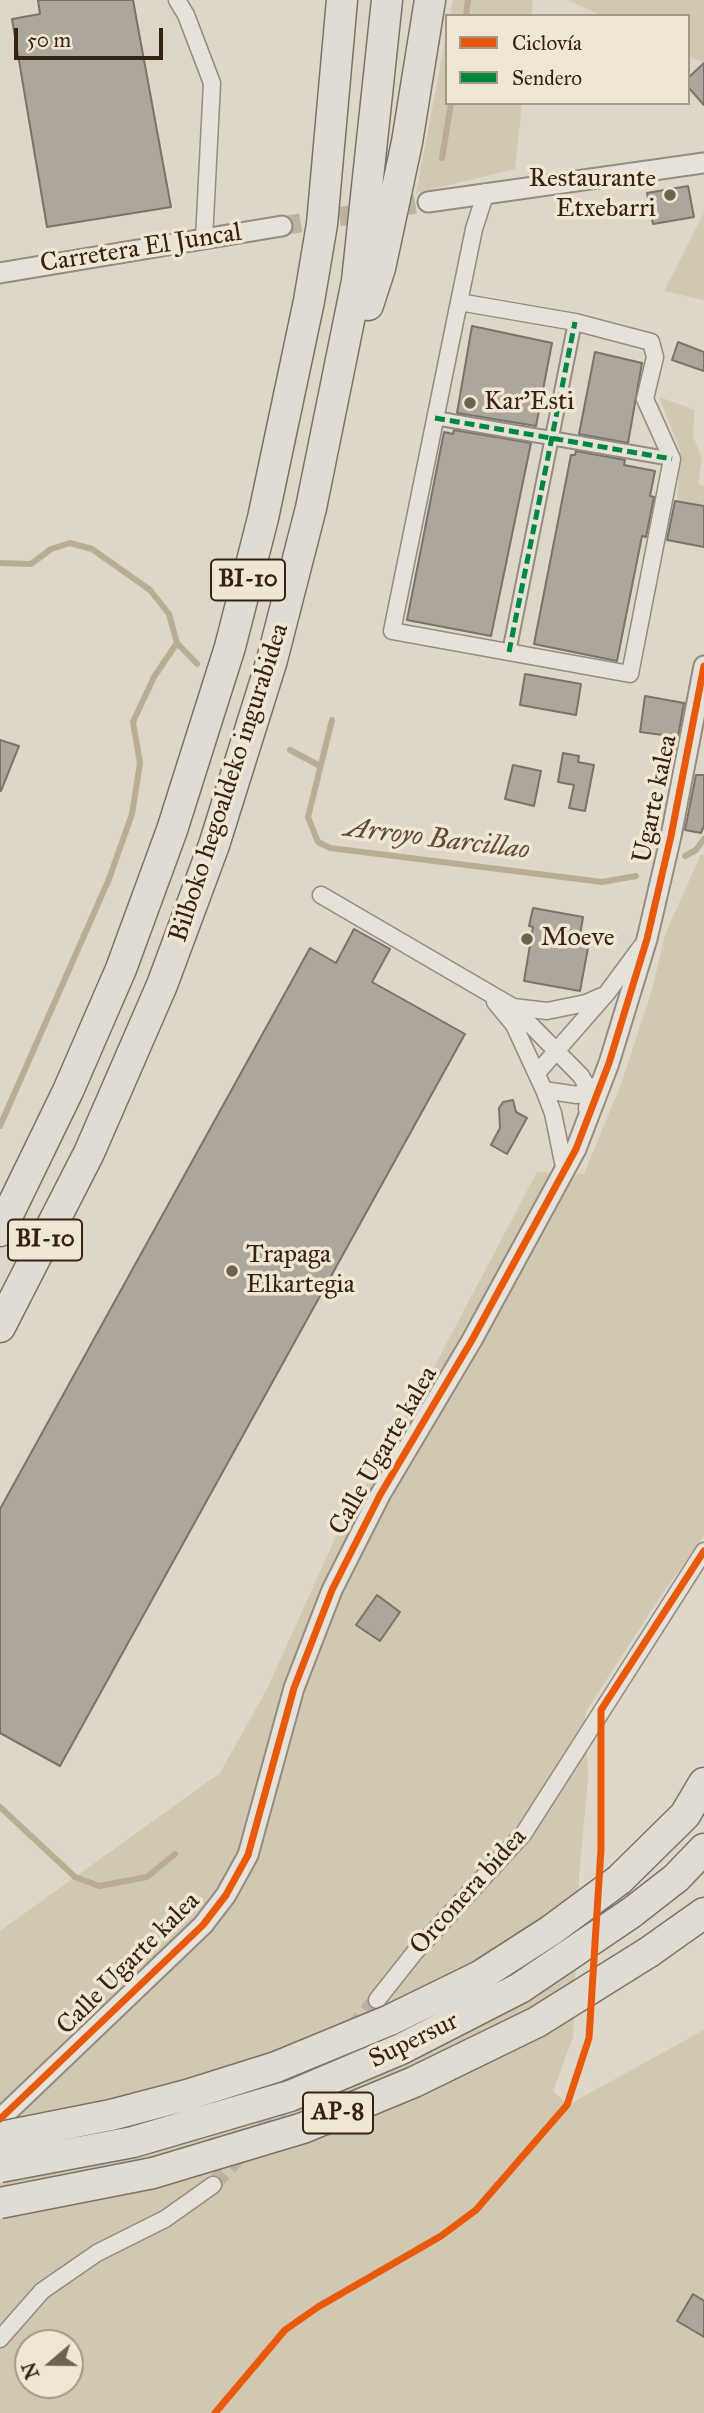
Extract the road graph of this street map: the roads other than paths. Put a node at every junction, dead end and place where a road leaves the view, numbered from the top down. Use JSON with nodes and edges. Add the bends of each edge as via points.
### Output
{"nodes":[{"id":1,"x":177,"y":0,"type":"edge"},
{"id":2,"x":342,"y":0,"type":"edge"},
{"id":3,"x":387,"y":0,"type":"edge"},
{"id":4,"x":430,"y":0,"type":"edge"},
{"id":5,"x":704,"y":163,"type":"edge"},
{"id":6,"x":486,"y":192,"type":"junction"},
{"id":7,"x":428,"y":202,"type":"tunnel mouth"},
{"id":8,"x":282,"y":226,"type":"tunnel mouth"},
{"id":9,"x":204,"y":239,"type":"junction"},
{"id":10,"x":0,"y":273,"type":"edge"},
{"id":11,"x":459,"y":302,"type":"junction"},
{"id":12,"x":575,"y":322,"type":"junction"},
{"id":13,"x":435,"y":418,"type":"junction"},
{"id":14,"x":326,"y":435,"type":"junction"},
{"id":15,"x":552,"y":438,"type":"junction"},
{"id":16,"x":671,"y":459,"type":"junction"},
{"id":17,"x":509,"y":652,"type":"junction"},
{"id":18,"x":704,"y":666,"type":"edge"},
{"id":19,"x":321,"y":895,"type":"dead end"},
{"id":20,"x":647,"y":939,"type":"junction"},
{"id":21,"x":485,"y":989,"type":"junction"},
{"id":22,"x":607,"y":993,"type":"junction"},
{"id":23,"x":513,"y":1007,"type":"junction"},
{"id":24,"x":619,"y":1030,"type":"junction"},
{"id":25,"x":555,"y":1050,"type":"junction"},
{"id":26,"x":537,"y":1073,"type":"junction"},
{"id":27,"x":544,"y":1090,"type":"junction"},
{"id":28,"x":589,"y":1090,"type":"junction"},
{"id":29,"x":576,"y":1149,"type":"junction"},
{"id":30,"x":565,"y":1172,"type":"junction"},
{"id":31,"x":0,"y":1231,"type":"edge"},
{"id":32,"x":0,"y":1326,"type":"edge"},
{"id":33,"x":704,"y":1551,"type":"edge"},
{"id":34,"x":704,"y":1783,"type":"edge"},
{"id":35,"x":704,"y":1849,"type":"edge"},
{"id":36,"x":704,"y":1913,"type":"edge"},
{"id":37,"x":377,"y":2000,"type":"tunnel mouth"},
{"id":38,"x":0,"y":2119,"type":"edge"},
{"id":39,"x":0,"y":2137,"type":"edge"},
{"id":40,"x":0,"y":2167,"type":"edge"},
{"id":41,"x":213,"y":2185,"type":"tunnel mouth"},
{"id":42,"x":0,"y":2203,"type":"edge"},
{"id":43,"x":0,"y":2339,"type":"edge"}],
"edges":[{"from":1,"to":9,"type":"street","via":[[212,83]]},
{"from":2,"to":31,"type":"highway","name":"Bilboko hegoaldeko ingurabidea","number":"BI-10","via":[[322,224],[309,301],[230,647],[172,830],[121,968]]},
{"from":3,"to":14,"type":"highway","name":"Bilboko hegoaldeko ingurabidea","number":"BI-10","via":[[357,281]]},
{"from":4,"to":14,"type":"highway","via":[[380,268]]},
{"from":5,"to":6,"type":"street"},
{"from":6,"to":7,"type":"street"},
{"from":6,"to":11,"type":"street"},
{"from":8,"to":9,"type":"street","name":"Carretera El Juncal"},
{"from":9,"to":10,"type":"street","name":"Carretera El Juncal"},
{"from":11,"to":12,"type":"street"},
{"from":11,"to":13,"type":"street"},
{"from":12,"to":15,"type":"street"},
{"from":12,"to":16,"type":"street","via":[[651,342],[654,357],[645,399]]},
{"from":13,"to":15,"type":"street"},
{"from":13,"to":17,"type":"street","via":[[392,631]]},
{"from":14,"to":32,"type":"highway","name":"Bilboko hegoaldeko ingurabidea","number":"BI-10","via":[[272,660],[191,910],[109,1110]]},
{"from":15,"to":16,"type":"street"},
{"from":15,"to":17,"type":"street"},
{"from":16,"to":17,"type":"street","via":[[630,674]]},
{"from":18,"to":20,"type":"street","name":"Ugarte kalea"},
{"from":19,"to":21,"type":"street"},
{"from":20,"to":22,"type":"street"},
{"from":20,"to":24,"type":"street","name":"Calle Ugarte kalea"},
{"from":21,"to":23,"type":"street"},
{"from":21,"to":26,"type":"street","via":[[514,1025]]},
{"from":22,"to":23,"type":"street","via":[[565,1009]]},
{"from":22,"to":25,"type":"street"},
{"from":23,"to":25,"type":"street"},
{"from":24,"to":28,"type":"street"},
{"from":24,"to":29,"type":"street","name":"Calle Ugarte kalea"},
{"from":25,"to":26,"type":"street"},
{"from":25,"to":28,"type":"street","via":[[582,1076]]},
{"from":26,"to":27,"type":"street"},
{"from":27,"to":28,"type":"street","via":[[577,1095]]},
{"from":27,"to":30,"type":"street"},
{"from":28,"to":29,"type":"street"},
{"from":29,"to":30,"type":"street","name":"Calle Ugarte kalea"},
{"from":30,"to":38,"type":"street","name":"Calle Ugarte kalea","via":[[380,1495],[338,1579],[294,1688],[248,1855],[226,1895],[203,1925]]},
{"from":33,"to":37,"type":"street","name":"Orconera bidea","via":[[524,1833]]},
{"from":34,"to":39,"type":"highway","number":"AP-8","bridge":true,"via":[[685,1815],[619,1880],[480,1976],[276,2067],[111,2115]]},
{"from":35,"to":40,"type":"highway","name":"Supersur","number":"AP-8","bridge":true,"via":[[631,1913],[520,1988],[401,2049],[290,2096],[132,2142]]},
{"from":36,"to":42,"type":"highway","name":"Supersur","number":"AP-8","bridge":true,"via":[[537,2022],[414,2082],[303,2128],[153,2173]]},
{"from":41,"to":43,"type":"street","via":[[165,2219],[97,2253],[42,2291]]}]}
